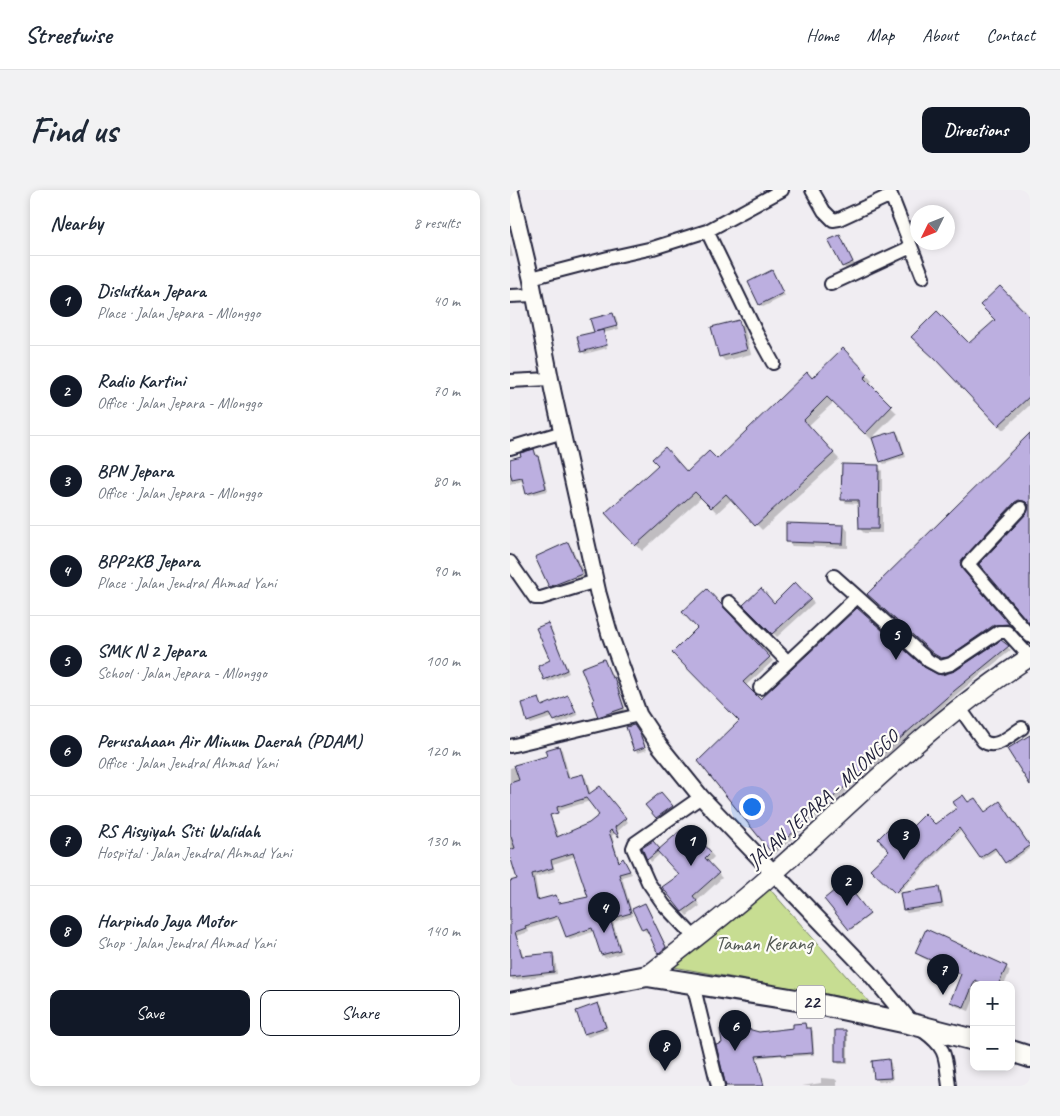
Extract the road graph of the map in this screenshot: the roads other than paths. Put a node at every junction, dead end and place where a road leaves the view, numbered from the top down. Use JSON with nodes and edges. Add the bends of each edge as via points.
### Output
{"nodes":[{"id":1,"x":510,"y":190,"type":"edge"},
{"id":2,"x":782,"y":190,"type":"edge"},
{"id":3,"x":812,"y":190,"type":"edge"},
{"id":4,"x":890,"y":193,"type":"edge"},
{"id":5,"x":707,"y":231,"type":"junction"},
{"id":6,"x":910,"y":244,"type":"edge"},
{"id":7,"x":910,"y":247,"type":"edge"},
{"id":8,"x":912,"y":250,"type":"edge"},
{"id":9,"x":923,"y":277,"type":"dead end"},
{"id":10,"x":531,"y":278,"type":"junction"},
{"id":11,"x":831,"y":284,"type":"dead end"},
{"id":12,"x":534,"y":295,"type":"junction"},
{"id":13,"x":510,"y":296,"type":"edge"},
{"id":14,"x":773,"y":363,"type":"dead end"},
{"id":15,"x":550,"y":379,"type":"junction"},
{"id":16,"x":510,"y":381,"type":"edge"},
{"id":17,"x":563,"y":432,"type":"junction"},
{"id":18,"x":510,"y":448,"type":"edge"},
{"id":19,"x":1021,"y":508,"type":"dead end"},
{"id":20,"x":510,"y":562,"type":"edge"},
{"id":21,"x":834,"y":576,"type":"dead end"},
{"id":22,"x":596,"y":581,"type":"junction"},
{"id":23,"x":857,"y":597,"type":"junction"},
{"id":24,"x":729,"y":602,"type":"dead end"},
{"id":25,"x":1030,"y":636,"type":"edge"},
{"id":26,"x":1030,"y":657,"type":"edge"},
{"id":27,"x":788,"y":662,"type":"junction"},
{"id":28,"x":760,"y":688,"type":"dead end"},
{"id":29,"x":959,"y":707,"type":"junction"},
{"id":30,"x":639,"y":714,"type":"junction"},
{"id":31,"x":1022,"y":728,"type":"dead end"},
{"id":32,"x":510,"y":746,"type":"edge"},
{"id":33,"x":701,"y":797,"type":"junction"},
{"id":34,"x":775,"y":872,"type":"junction"},
{"id":35,"x":695,"y":938,"type":"junction"},
{"id":36,"x":647,"y":976,"type":"junction"},
{"id":37,"x":693,"y":984,"type":"junction"},
{"id":38,"x":510,"y":1003,"type":"edge"},
{"id":39,"x":912,"y":1024,"type":"junction"},
{"id":40,"x":970,"y":1039,"type":"edge"},
{"id":41,"x":1015,"y":1052,"type":"edge"},
{"id":42,"x":1030,"y":1057,"type":"edge"},
{"id":43,"x":718,"y":1086,"type":"edge"},
{"id":44,"x":949,"y":1086,"type":"edge"}],
"edges":[{"from":1,"to":10,"type":"street"},
{"from":2,"to":5,"type":"street"},
{"from":3,"to":4,"type":"street","via":[[833,220]]},
{"from":4,"to":6,"type":"street"},
{"from":5,"to":10,"type":"street"},
{"from":5,"to":14,"type":"street"},
{"from":7,"to":11,"type":"street"},
{"from":8,"to":9,"type":"street"},
{"from":10,"to":12,"type":"street"},
{"from":12,"to":13,"type":"street"},
{"from":12,"to":15,"type":"street"},
{"from":15,"to":16,"type":"street"},
{"from":15,"to":17,"type":"street"},
{"from":17,"to":18,"type":"street"},
{"from":17,"to":22,"type":"street"},
{"from":19,"to":25,"type":"street","via":[[968,564]]},
{"from":20,"to":22,"type":"street","via":[[535,598]]},
{"from":21,"to":23,"type":"street"},
{"from":22,"to":30,"type":"street","via":[[610,635]]},
{"from":23,"to":26,"type":"street","via":[[929,661],[940,667],[951,664],[999,632],[1007,632]]},
{"from":23,"to":27,"type":"street"},
{"from":24,"to":27,"type":"street"},
{"from":26,"to":29,"type":"main road","name":"JALAN JEPARA - MLONGGO"},
{"from":27,"to":28,"type":"street"},
{"from":29,"to":31,"type":"street","via":[[988,744],[995,745]]},
{"from":29,"to":34,"type":"main road","name":"JALAN JEPARA - MLONGGO"},
{"from":30,"to":32,"type":"street"},
{"from":30,"to":33,"type":"street","via":[[659,745]]},
{"from":33,"to":34,"type":"street"},
{"from":33,"to":35,"type":"street","via":[[635,843],[633,848],[648,882],[664,905]]},
{"from":34,"to":35,"type":"main road","name":"JALAN JEPARA - MLONGGO"},
{"from":34,"to":39,"type":"street","via":[[869,972]]},
{"from":35,"to":36,"type":"main road","name":"JALAN JEPARA - MLONGGO"},
{"from":36,"to":37,"type":"highway","number":"22"},
{"from":36,"to":38,"type":"highway","number":"22"},
{"from":37,"to":39,"type":"highway","number":"22","via":[[810,1002]]},
{"from":37,"to":43,"type":"street"},
{"from":39,"to":40,"type":"highway","number":"22"},
{"from":39,"to":44,"type":"street","via":[[936,1040],[944,1053]]},
{"from":41,"to":42,"type":"highway"}]}
